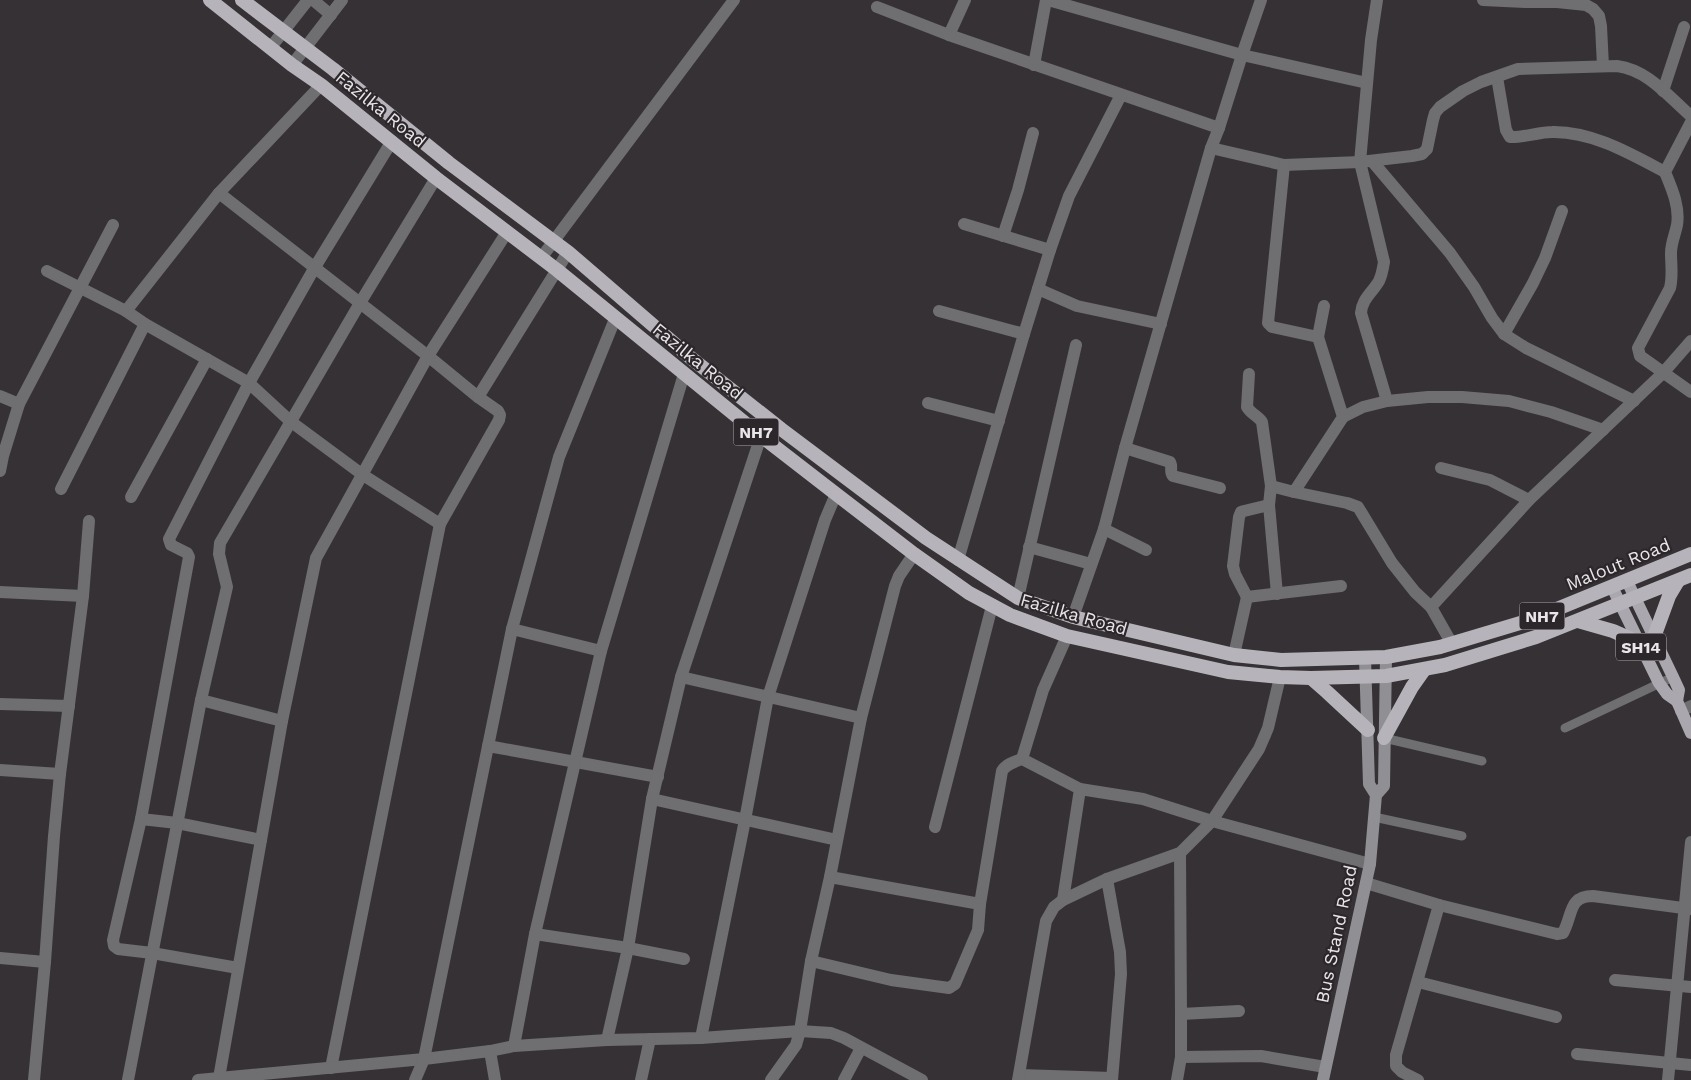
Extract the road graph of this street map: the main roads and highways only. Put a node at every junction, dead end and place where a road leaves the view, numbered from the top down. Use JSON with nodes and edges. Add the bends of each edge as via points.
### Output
{"nodes":[{"id":1,"x":210,"y":0,"type":"edge"},
{"id":2,"x":242,"y":0,"type":"edge"},
{"id":3,"x":1691,"y":554,"type":"edge"},
{"id":4,"x":1691,"y":575,"type":"edge"},
{"id":5,"x":1627,"y":581,"type":"junction"},
{"id":6,"x":1678,"y":581,"type":"junction"},
{"id":7,"x":1612,"y":588,"type":"junction"},
{"id":8,"x":1636,"y":598,"type":"junction"},
{"id":9,"x":1620,"y":604,"type":"junction"},
{"id":10,"x":1578,"y":621,"type":"junction"},
{"id":11,"x":1654,"y":638,"type":"junction"},
{"id":12,"x":1640,"y":643,"type":"junction"},
{"id":13,"x":1386,"y":657,"type":"junction"},
{"id":14,"x":1365,"y":658,"type":"junction"},
{"id":15,"x":1424,"y":670,"type":"junction"},
{"id":16,"x":1386,"y":676,"type":"junction"},
{"id":17,"x":1366,"y":677,"type":"junction"},
{"id":18,"x":1311,"y":678,"type":"junction"},
{"id":19,"x":1683,"y":706,"type":"edge"},
{"id":20,"x":1368,"y":730,"type":"junction"},
{"id":21,"x":1691,"y":733,"type":"edge"},
{"id":22,"x":1384,"y":738,"type":"junction"},
{"id":23,"x":1376,"y":795,"type":"junction"},
{"id":24,"x":1323,"y":1080,"type":"edge"}],
"edges":[{"from":1,"to":18,"type":"highway","name":"Fazilka Road","number":"NH7","via":[[557,270],[761,436],[969,593],[1010,616],[1067,636],[1228,672]]},
{"from":2,"to":14,"type":"highway","name":"Fazilka Road","number":"NH7","via":[[568,252],[789,434],[958,560],[1018,598],[1073,617],[1234,655],[1281,660]]},
{"from":3,"to":5,"type":"highway","name":"Malout Road","number":"NH7"},
{"from":4,"to":6,"type":"highway","number":"NH7"},
{"from":5,"to":7,"type":"highway","name":"Malout Road","number":"NH7"},
{"from":5,"to":8,"type":"main road","number":"SH14"},
{"from":6,"to":8,"type":"highway","number":"NH7"},
{"from":6,"to":11,"type":"highway"},
{"from":7,"to":9,"type":"main road","number":"SH14"},
{"from":7,"to":13,"type":"highway","name":"Malout Road","number":"NH7","via":[[1530,620],[1452,644]]},
{"from":8,"to":9,"type":"highway","number":"NH7"},
{"from":8,"to":11,"type":"main road","number":"SH14"},
{"from":9,"to":10,"type":"highway","number":"NH7"},
{"from":9,"to":12,"type":"main road","number":"SH14"},
{"from":10,"to":12,"type":"highway"},
{"from":10,"to":15,"type":"highway","number":"NH7","via":[[1536,638]]},
{"from":11,"to":19,"type":"main road","number":"SH14","via":[[1679,690]]},
{"from":12,"to":19,"type":"main road","number":"SH14","via":[[1659,683]]},
{"from":13,"to":14,"type":"highway","name":"Fazilka Road","number":"NH7"},
{"from":13,"to":16,"type":"main road","name":"Bus Stand Road"},
{"from":14,"to":17,"type":"main road","name":"Bus Stand Road"},
{"from":15,"to":16,"type":"highway","number":"NH7"},
{"from":15,"to":22,"type":"highway"},
{"from":16,"to":17,"type":"highway","name":"Fazilka Road","number":"NH7"},
{"from":16,"to":22,"type":"main road","name":"Bus Stand Road"},
{"from":17,"to":18,"type":"highway","name":"Fazilka Road","number":"NH7"},
{"from":17,"to":20,"type":"main road","name":"Bus Stand Road"},
{"from":18,"to":20,"type":"highway"},
{"from":19,"to":21,"type":"main road","number":"SH14"},
{"from":20,"to":23,"type":"main road","name":"Bus Stand Road","via":[[1369,784]]},
{"from":22,"to":23,"type":"main road","name":"Bus Stand Road","via":[[1384,786]]},
{"from":23,"to":24,"type":"main road","name":"Bus Stand Road","via":[[1370,864]]}]}
